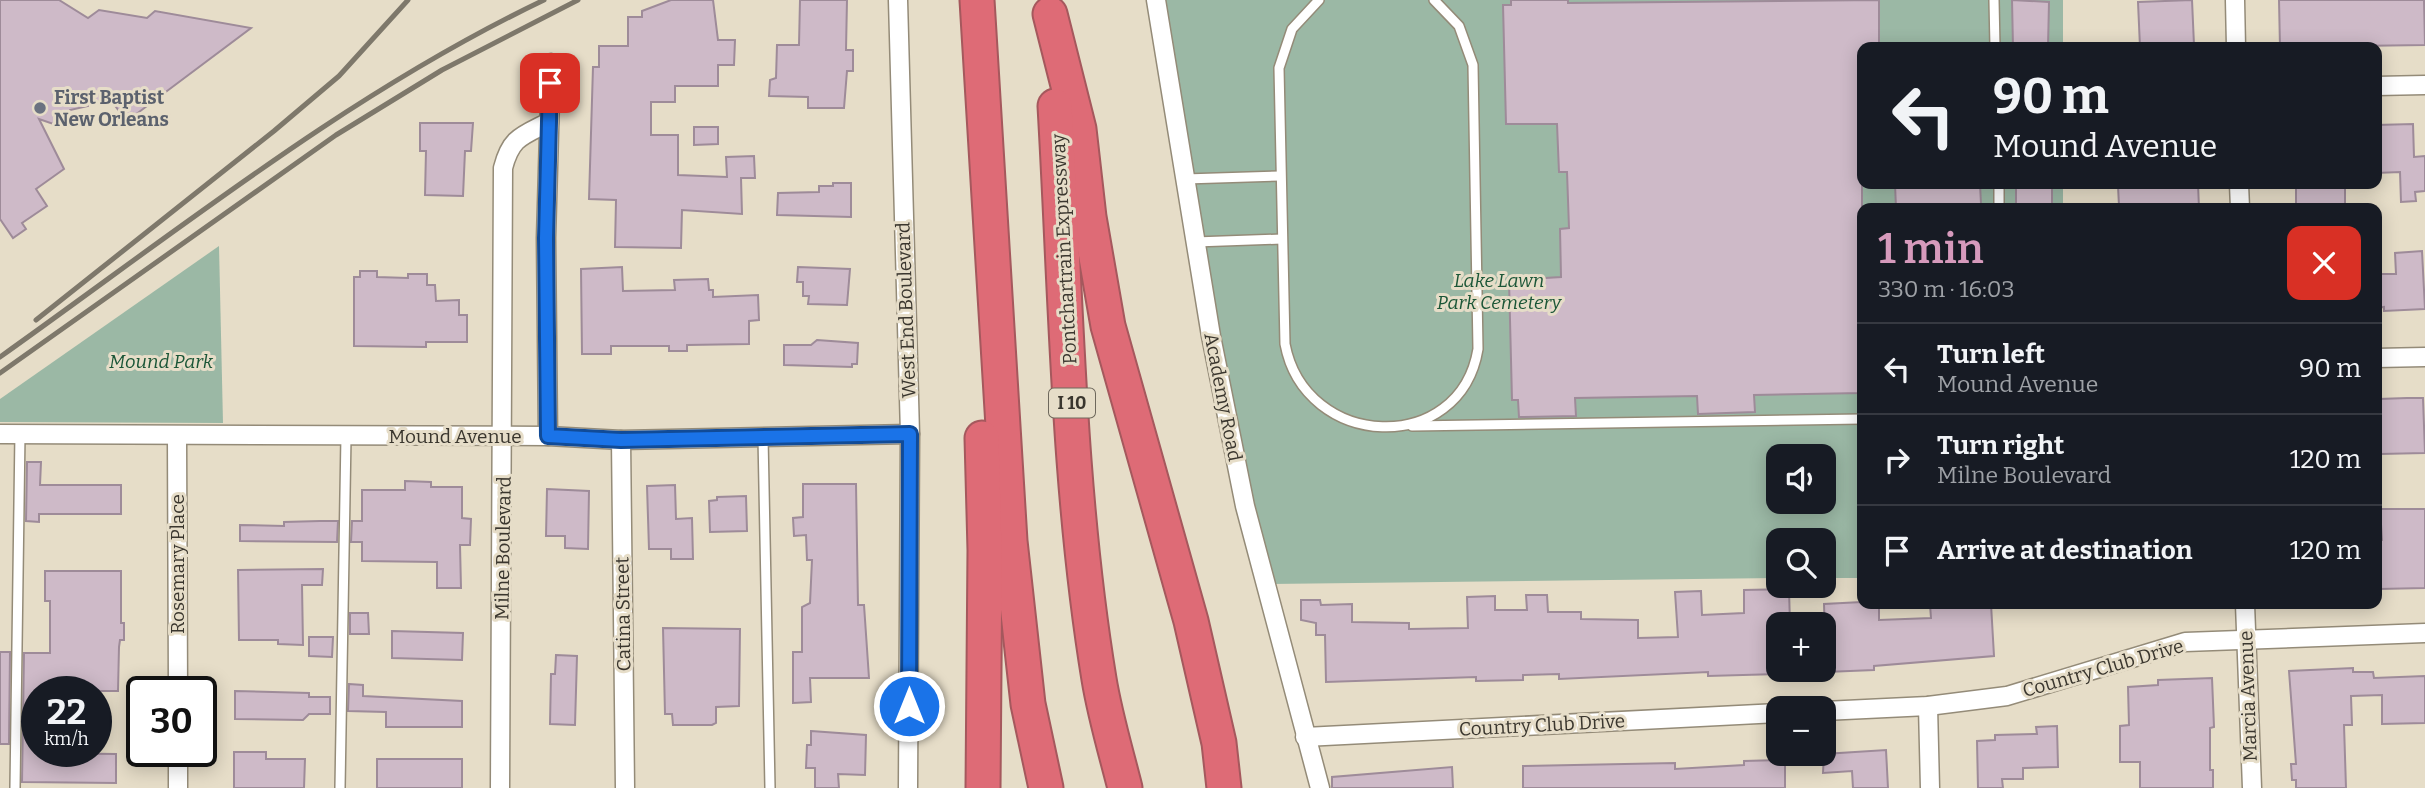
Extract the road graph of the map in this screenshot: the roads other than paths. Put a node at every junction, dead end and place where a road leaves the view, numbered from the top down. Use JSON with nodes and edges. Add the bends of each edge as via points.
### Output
{"nodes":[{"id":1,"x":898,"y":0,"type":"edge"},
{"id":2,"x":976,"y":0,"type":"edge"},
{"id":3,"x":1156,"y":0,"type":"edge"},
{"id":4,"x":1319,"y":0,"type":"edge"},
{"id":5,"x":1434,"y":0,"type":"edge"},
{"id":6,"x":1994,"y":0,"type":"edge"},
{"id":7,"x":2235,"y":0,"type":"edge"},
{"id":8,"x":1049,"y":7,"type":"edge"},
{"id":9,"x":1995,"y":42,"type":"edge"},
{"id":10,"x":2235,"y":42,"type":"edge"},
{"id":11,"x":551,"y":63,"type":"dead end"},
{"id":12,"x":2425,"y":85,"type":"edge"},
{"id":13,"x":2382,"y":86,"type":"edge"},
{"id":14,"x":983,"y":99,"type":"junction"},
{"id":15,"x":549,"y":122,"type":"junction"},
{"id":16,"x":1280,"y":176,"type":"junction"},
{"id":17,"x":1185,"y":179,"type":"junction"},
{"id":18,"x":1282,"y":239,"type":"junction"},
{"id":19,"x":1195,"y":242,"type":"junction"},
{"id":20,"x":2425,"y":357,"type":"edge"},
{"id":21,"x":2382,"y":358,"type":"edge"},
{"id":22,"x":1857,"y":419,"type":"edge"},
{"id":23,"x":1396,"y":427,"type":"junction"},
{"id":24,"x":20,"y":433,"type":"junction"},
{"id":25,"x":0,"y":434,"type":"edge"},
{"id":26,"x":910,"y":434,"type":"junction"},
{"id":27,"x":177,"y":436,"type":"junction"},
{"id":28,"x":346,"y":436,"type":"junction"},
{"id":29,"x":504,"y":436,"type":"junction"},
{"id":30,"x":548,"y":436,"type":"junction"},
{"id":31,"x":763,"y":437,"type":"junction"},
{"id":32,"x":621,"y":440,"type":"junction"},
{"id":33,"x":2245,"y":609,"type":"edge"},
{"id":34,"x":2425,"y":633,"type":"edge"},
{"id":35,"x":2246,"y":638,"type":"junction"},
{"id":36,"x":178,"y":676,"type":"edge"},
{"id":37,"x":1928,"y":706,"type":"junction"},
{"id":38,"x":1836,"y":710,"type":"edge"},
{"id":39,"x":1766,"y":714,"type":"edge"},
{"id":40,"x":1305,"y":737,"type":"junction"},
{"id":41,"x":178,"y":767,"type":"edge"},
{"id":42,"x":15,"y":788,"type":"edge"},
{"id":43,"x":178,"y":788,"type":"edge"},
{"id":44,"x":340,"y":788,"type":"edge"},
{"id":45,"x":500,"y":788,"type":"edge"},
{"id":46,"x":625,"y":788,"type":"edge"},
{"id":47,"x":769,"y":788,"type":"edge"},
{"id":48,"x":908,"y":788,"type":"edge"},
{"id":49,"x":983,"y":788,"type":"edge"},
{"id":50,"x":1046,"y":788,"type":"edge"},
{"id":51,"x":1125,"y":788,"type":"edge"},
{"id":52,"x":1224,"y":788,"type":"edge"},
{"id":53,"x":1320,"y":788,"type":"edge"},
{"id":54,"x":1930,"y":788,"type":"edge"},
{"id":55,"x":2252,"y":788,"type":"edge"}],
"edges":[{"from":1,"to":26,"type":"street","name":"West End Boulevard"},
{"from":2,"to":14,"type":"highway"},
{"from":3,"to":17,"type":"street","name":"Academy Road"},
{"from":4,"to":16,"type":"lane","via":[[1292,29],[1280,60]]},
{"from":5,"to":23,"type":"lane","via":[[1459,26],[1473,65],[1478,349],[1470,375],[1449,402],[1428,416]]},
{"from":6,"to":9,"type":"lane"},
{"from":7,"to":10,"type":"street"},
{"from":8,"to":51,"type":"highway","name":"Pontchartrain Expressway","number":"I 10","via":[[1087,597],[1100,682]]},
{"from":8,"to":52,"type":"highway","via":[[1079,129],[1108,326],[1191,621],[1219,743]]},
{"from":11,"to":15,"type":"street"},
{"from":12,"to":13,"type":"street"},
{"from":14,"to":49,"type":"highway","via":[[979,300],[985,550]]},
{"from":14,"to":50,"type":"highway","via":[[1013,577],[1028,705]]},
{"from":15,"to":29,"type":"street","name":"Milne Boulevard","via":[[515,140],[503,168]]},
{"from":15,"to":30,"type":"street"},
{"from":16,"to":17,"type":"lane"},
{"from":16,"to":18,"type":"lane"},
{"from":17,"to":19,"type":"street","name":"Academy Road"},
{"from":18,"to":19,"type":"lane"},
{"from":18,"to":23,"type":"lane","via":[[1285,344],[1300,383],[1317,403],[1346,421]]},
{"from":19,"to":40,"type":"street","name":"Academy Road","via":[[1245,506]]},
{"from":20,"to":21,"type":"street"},
{"from":22,"to":23,"type":"lane"},
{"from":24,"to":25,"type":"street","name":"Mound Avenue"},
{"from":24,"to":27,"type":"street","name":"Mound Avenue"},
{"from":24,"to":42,"type":"lane"},
{"from":26,"to":31,"type":"street","name":"Mound Avenue"},
{"from":26,"to":48,"type":"street","name":"West End Boulevard"},
{"from":27,"to":28,"type":"street","name":"Mound Avenue"},
{"from":27,"to":36,"type":"street","name":"Rosemary Place"},
{"from":28,"to":29,"type":"street","name":"Mound Avenue"},
{"from":28,"to":44,"type":"lane"},
{"from":29,"to":30,"type":"street","name":"Mound Avenue"},
{"from":29,"to":45,"type":"street","name":"Milne Boulevard"},
{"from":30,"to":32,"type":"street","name":"Mound Avenue"},
{"from":31,"to":32,"type":"street","name":"Mound Avenue"},
{"from":31,"to":47,"type":"lane"},
{"from":32,"to":46,"type":"street","name":"Catina Street"},
{"from":33,"to":35,"type":"street","name":"Marcia Avenue"},
{"from":34,"to":35,"type":"street","name":"Country Club Drive"},
{"from":35,"to":37,"type":"street","name":"Country Club Drive","via":[[2185,642],[2007,696]]},
{"from":35,"to":55,"type":"street","name":"Marcia Avenue"},
{"from":37,"to":38,"type":"street","name":"Country Club Drive"},
{"from":37,"to":54,"type":"street"},
{"from":39,"to":40,"type":"street","name":"Country Club Drive"},
{"from":40,"to":53,"type":"street","name":"Academy Road"},
{"from":41,"to":43,"type":"street"}]}
